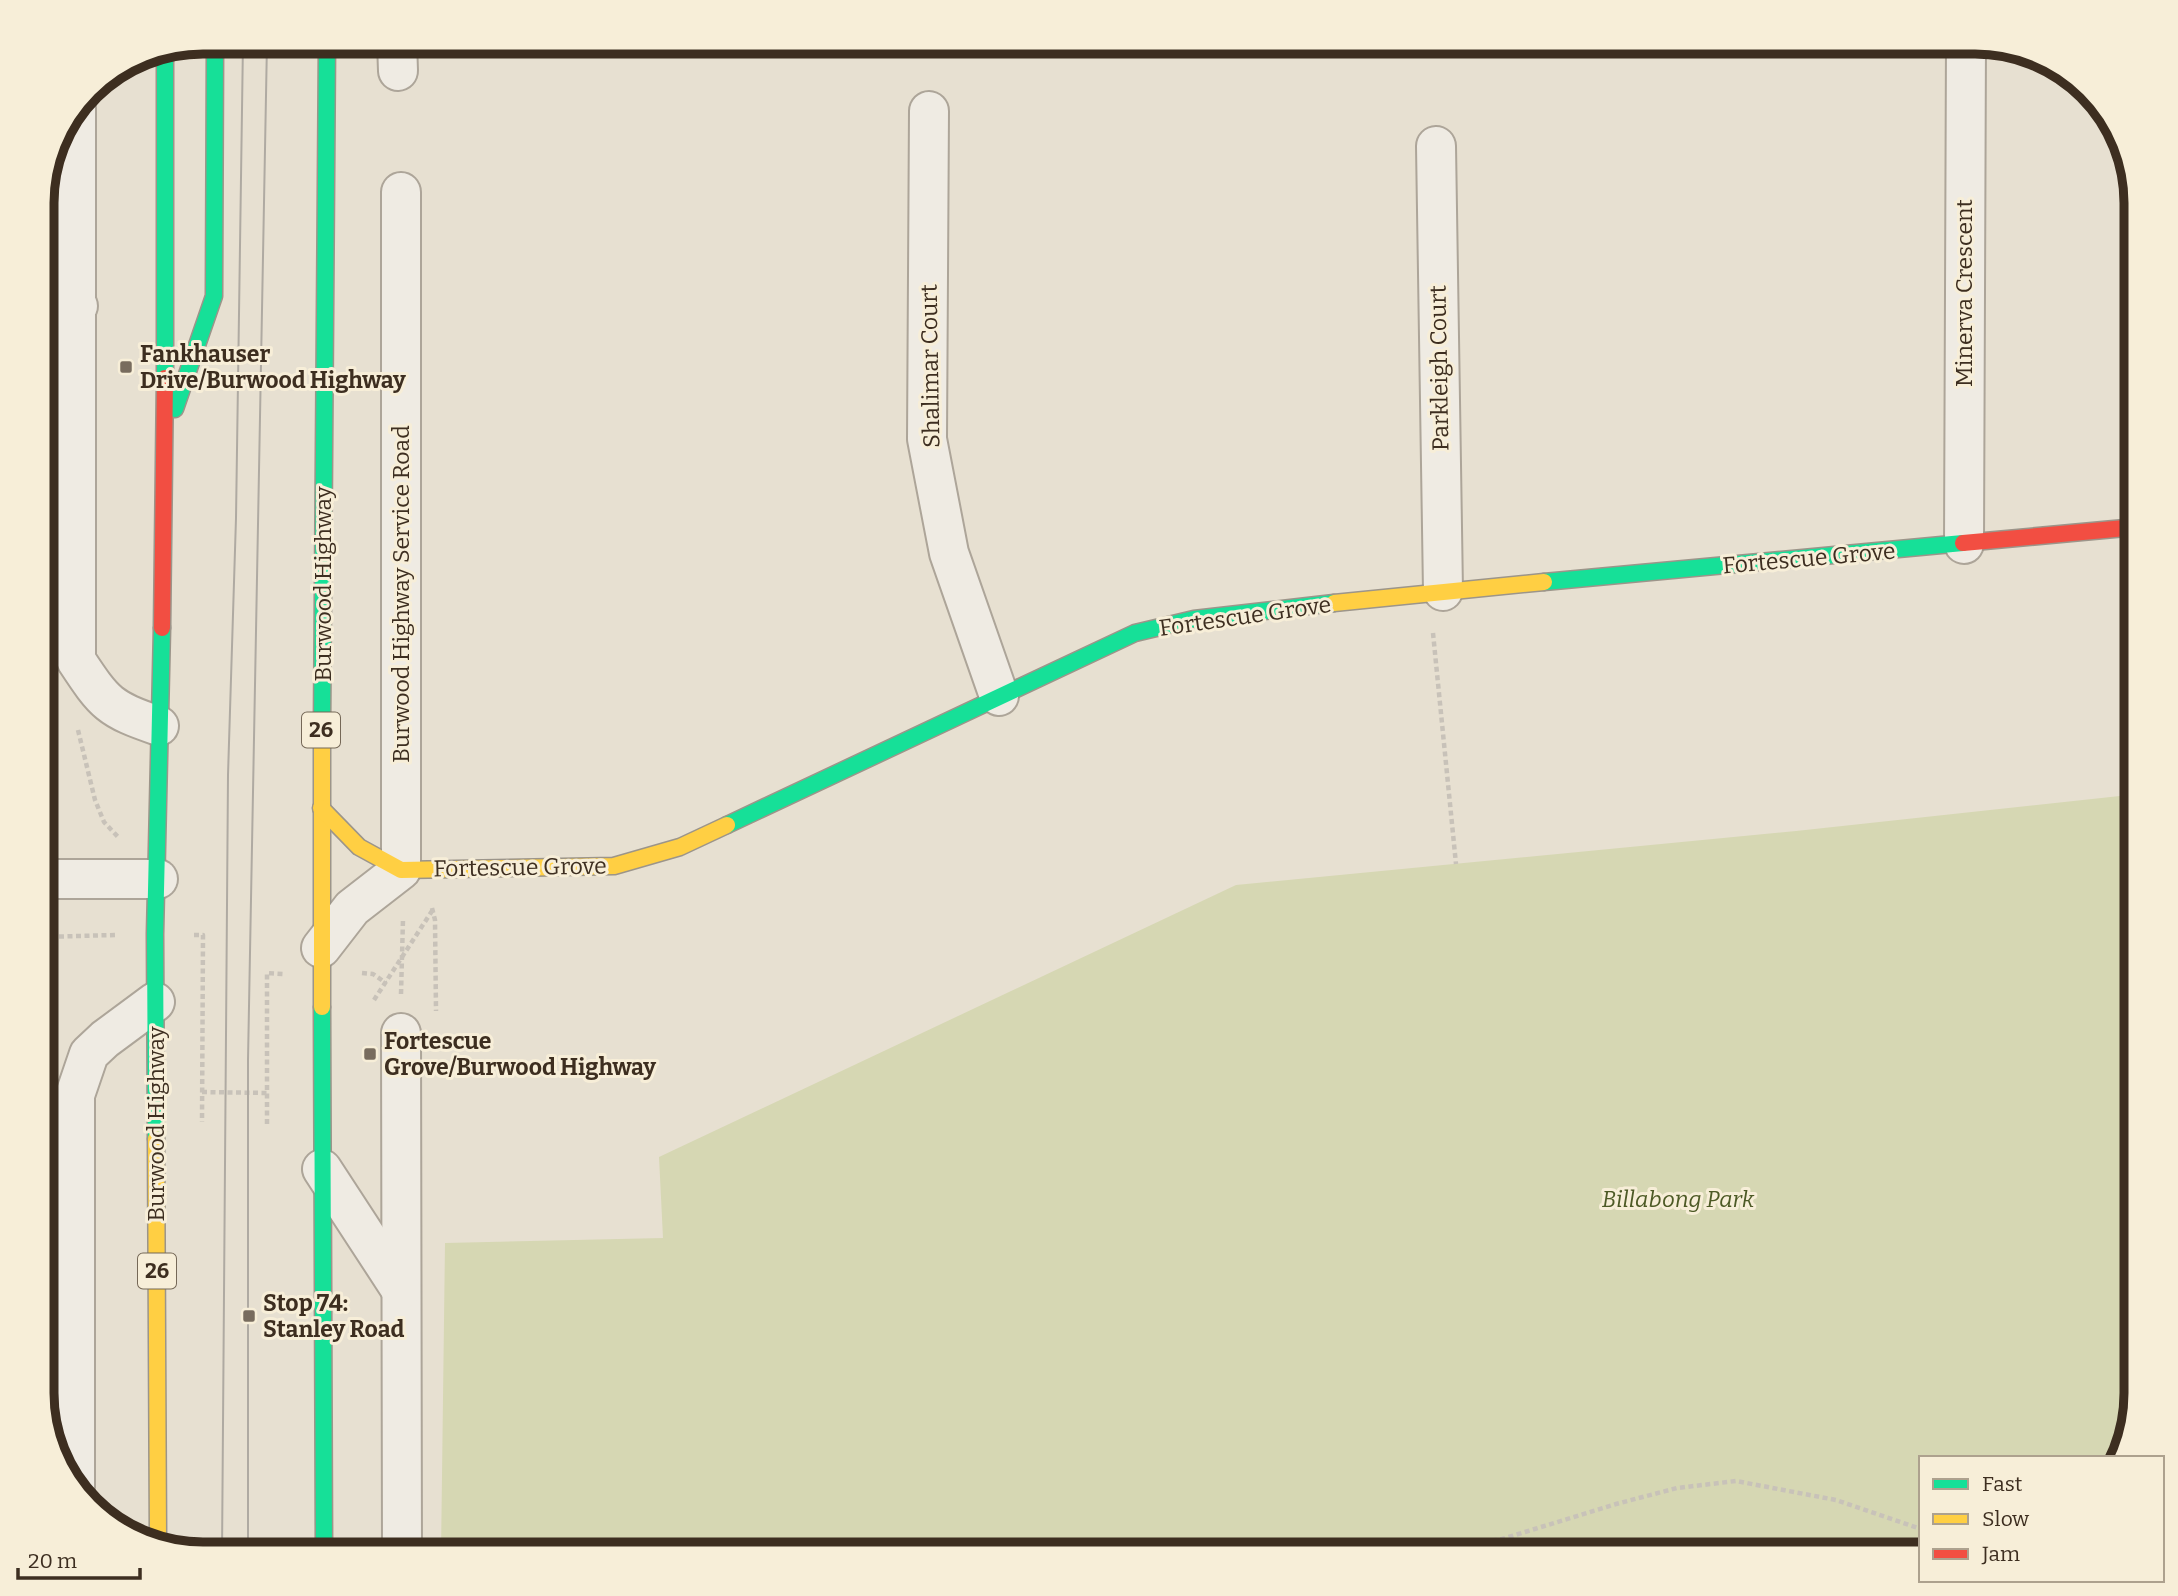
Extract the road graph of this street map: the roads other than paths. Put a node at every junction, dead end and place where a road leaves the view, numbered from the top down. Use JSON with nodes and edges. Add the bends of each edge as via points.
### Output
{"nodes":[{"id":1,"x":215,"y":54,"type":"edge"},
{"id":2,"x":327,"y":54,"type":"edge"},
{"id":3,"x":1966,"y":54,"type":"edge"},
{"id":4,"x":165,"y":59,"type":"edge"},
{"id":5,"x":929,"y":111,"type":"dead end"},
{"id":6,"x":74,"y":129,"type":"edge"},
{"id":7,"x":1436,"y":146,"type":"dead end"},
{"id":8,"x":401,"y":192,"type":"dead end"},
{"id":9,"x":60,"y":306,"type":"edge"},
{"id":10,"x":165,"y":437,"type":"junction"},
{"id":11,"x":2124,"y":528,"type":"edge"},
{"id":12,"x":1964,"y":544,"type":"junction"},
{"id":13,"x":1443,"y":591,"type":"junction"},
{"id":14,"x":999,"y":696,"type":"junction"},
{"id":15,"x":159,"y":726,"type":"junction"},
{"id":16,"x":321,"y":808,"type":"junction"},
{"id":17,"x":401,"y":870,"type":"junction"},
{"id":18,"x":55,"y":879,"type":"edge"},
{"id":19,"x":158,"y":879,"type":"junction"},
{"id":20,"x":321,"y":948,"type":"junction"},
{"id":21,"x":155,"y":1002,"type":"junction"},
{"id":22,"x":401,"y":1033,"type":"road end"},
{"id":23,"x":322,"y":1169,"type":"junction"},
{"id":24,"x":401,"y":1290,"type":"junction"},
{"id":25,"x":75,"y":1469,"type":"edge"},
{"id":26,"x":158,"y":1535,"type":"edge"},
{"id":27,"x":324,"y":1542,"type":"edge"},
{"id":28,"x":402,"y":1542,"type":"edge"}],
"edges":[{"from":1,"to":10,"type":"main road","via":[[214,296]]},
{"from":2,"to":16,"type":"main road","name":"Burwood Highway","number":"26"},
{"from":3,"to":12,"type":"street","name":"Minerva Crescent"},
{"from":4,"to":10,"type":"main road","name":"Burwood Highway","number":"26"},
{"from":5,"to":14,"type":"street","name":"Shalimar Court","via":[[927,439],[949,553]]},
{"from":6,"to":9,"type":"street"},
{"from":7,"to":13,"type":"street","name":"Parkleigh Court"},
{"from":8,"to":17,"type":"street","name":"Burwood Highway Service Road"},
{"from":9,"to":15,"type":"street","via":[[76,660],[109,705]]},
{"from":10,"to":15,"type":"main road","name":"Burwood Highway","number":"26"},
{"from":11,"to":12,"type":"main road","name":"Fortescue Grove"},
{"from":12,"to":13,"type":"main road","name":"Fortescue Grove"},
{"from":13,"to":14,"type":"main road","name":"Fortescue Grove","via":[[1194,619],[1135,633]]},
{"from":14,"to":17,"type":"main road","name":"Fortescue Grove","via":[[680,847],[614,866]]},
{"from":15,"to":19,"type":"main road","name":"Burwood Highway","number":"26"},
{"from":16,"to":17,"type":"main road","name":"Fortescue Grove","via":[[359,847]]},
{"from":16,"to":20,"type":"main road","name":"Burwood Highway","number":"26"},
{"from":17,"to":20,"type":"street","name":"Fortescue Grove","via":[[352,908]]},
{"from":18,"to":19,"type":"street"},
{"from":19,"to":21,"type":"main road","name":"Burwood Highway","number":"26"},
{"from":20,"to":23,"type":"main road","name":"Burwood Highway","number":"26"},
{"from":21,"to":25,"type":"street","name":"Burwood Highway","via":[[89,1054],[75,1095]]},
{"from":21,"to":26,"type":"main road","name":"Burwood Highway","number":"26"},
{"from":22,"to":24,"type":"street"},
{"from":23,"to":24,"type":"street"},
{"from":23,"to":27,"type":"main road","name":"Burwood Highway","number":"26"},
{"from":24,"to":28,"type":"street"}]}
